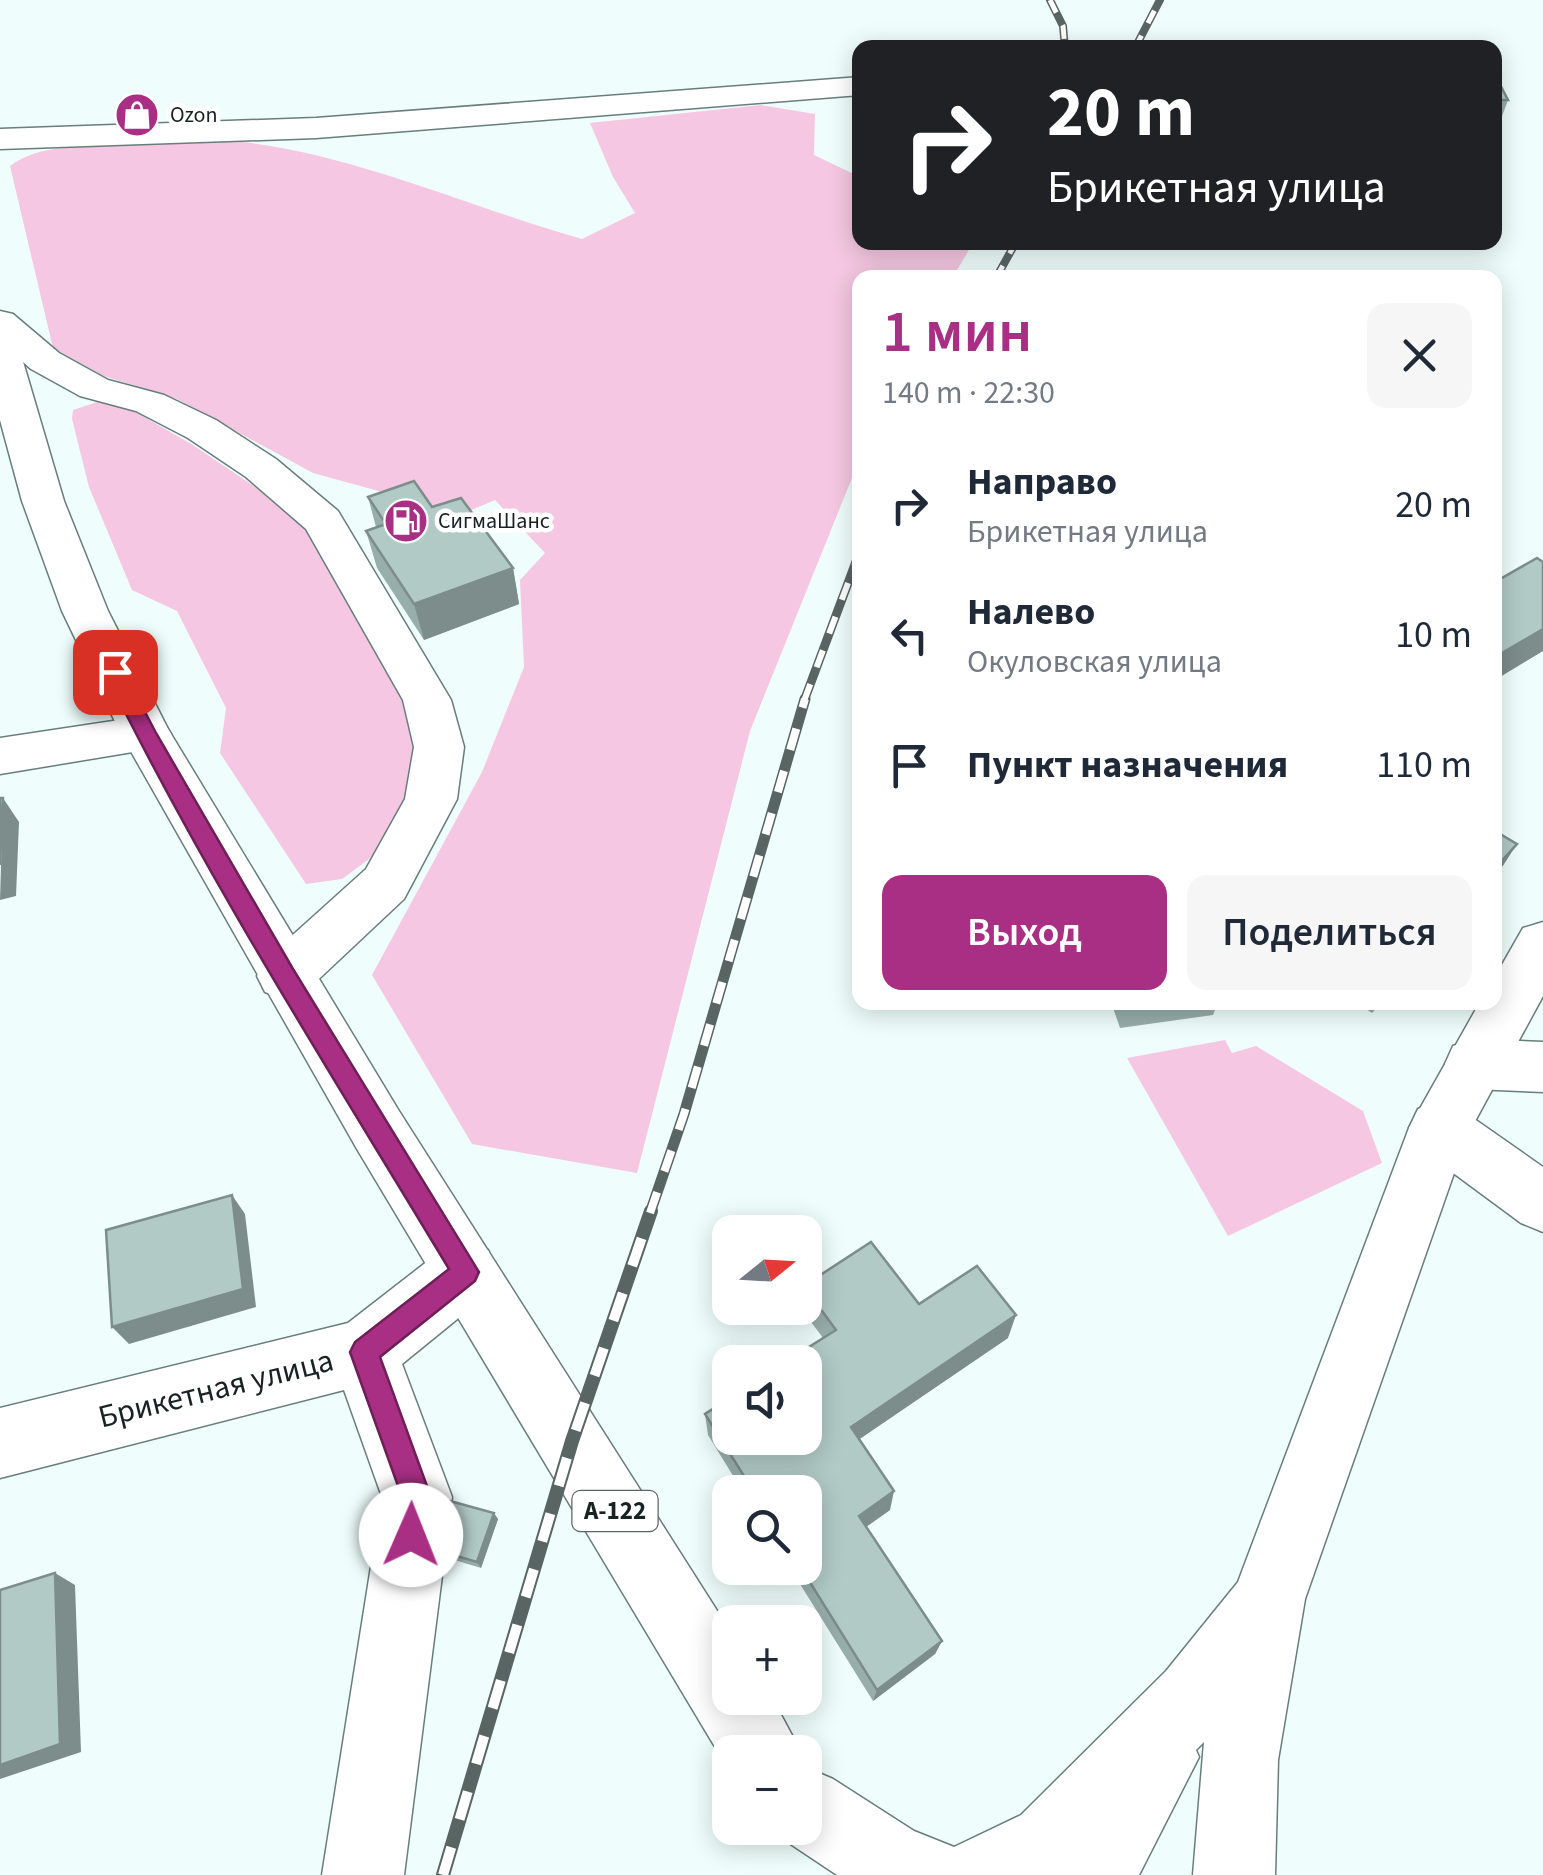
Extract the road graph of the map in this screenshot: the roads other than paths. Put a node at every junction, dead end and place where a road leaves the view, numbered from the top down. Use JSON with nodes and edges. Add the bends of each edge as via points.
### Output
{"nodes":[{"id":1,"x":852,"y":87,"type":"edge"},
{"id":2,"x":0,"y":139,"type":"edge"},
{"id":3,"x":0,"y":322,"type":"edge"},
{"id":4,"x":0,"y":348,"type":"edge"},
{"id":5,"x":146,"y":734,"type":"junction"},
{"id":6,"x":0,"y":756,"type":"edge"},
{"id":7,"x":1543,"y":944,"type":"edge"},
{"id":8,"x":285,"y":976,"type":"junction"},
{"id":9,"x":1474,"y":1064,"type":"junction"},
{"id":10,"x":1543,"y":1066,"type":"edge"},
{"id":11,"x":1439,"y":1128,"type":"junction"},
{"id":12,"x":1543,"y":1203,"type":"edge"},
{"id":13,"x":466,"y":1272,"type":"junction"},
{"id":14,"x":364,"y":1352,"type":"junction"},
{"id":15,"x":0,"y":1444,"type":"edge"},
{"id":16,"x":1268,"y":1599,"type":"junction"},
{"id":17,"x":1194,"y":1698,"type":"junction"},
{"id":18,"x":752,"y":1735,"type":"edge"},
{"id":19,"x":822,"y":1818,"type":"edge"},
{"id":20,"x":820,"y":1845,"type":"edge"},
{"id":21,"x":1229,"y":1867,"type":"edge"},
{"id":22,"x":364,"y":1875,"type":"edge"},
{"id":23,"x":839,"y":1875,"type":"edge"},
{"id":24,"x":925,"y":1875,"type":"edge"},
{"id":25,"x":983,"y":1875,"type":"edge"},
{"id":26,"x":1094,"y":1875,"type":"edge"}],
"edges":[{"from":1,"to":2,"type":"main road","via":[[316,128]]},
{"from":3,"to":8,"type":"main road","via":[[44,361],[94,388],[150,403],[202,429],[323,520],[427,700],[439,747],[430,799],[385,884]]},
{"from":4,"to":5,"type":"main road","number":"А-122","via":[[42,501],[84,611]]},
{"from":5,"to":6,"type":"main road"},
{"from":5,"to":8,"type":"main road","number":"А-122"},
{"from":7,"to":9,"type":"main road"},
{"from":8,"to":13,"type":"main road","number":"А-122"},
{"from":9,"to":10,"type":"main road"},
{"from":9,"to":11,"type":"main road"},
{"from":11,"to":12,"type":"main road"},
{"from":11,"to":16,"type":"main road"},
{"from":13,"to":14,"type":"main road","name":"Брикетная улица"},
{"from":13,"to":18,"type":"main road","number":"А-122"},
{"from":14,"to":15,"type":"main road","name":"Брикетная улица"},
{"from":14,"to":22,"type":"main road","via":[[416,1497]]},
{"from":16,"to":17,"type":"main road"},
{"from":16,"to":21,"type":"main road","via":[[1239,1760]]},
{"from":17,"to":25,"type":"main road","via":[[1050,1842]]},
{"from":17,"to":26,"type":"main road"},
{"from":19,"to":24,"type":"main road","via":[[895,1866]]},
{"from":20,"to":23,"type":"main road"}]}
